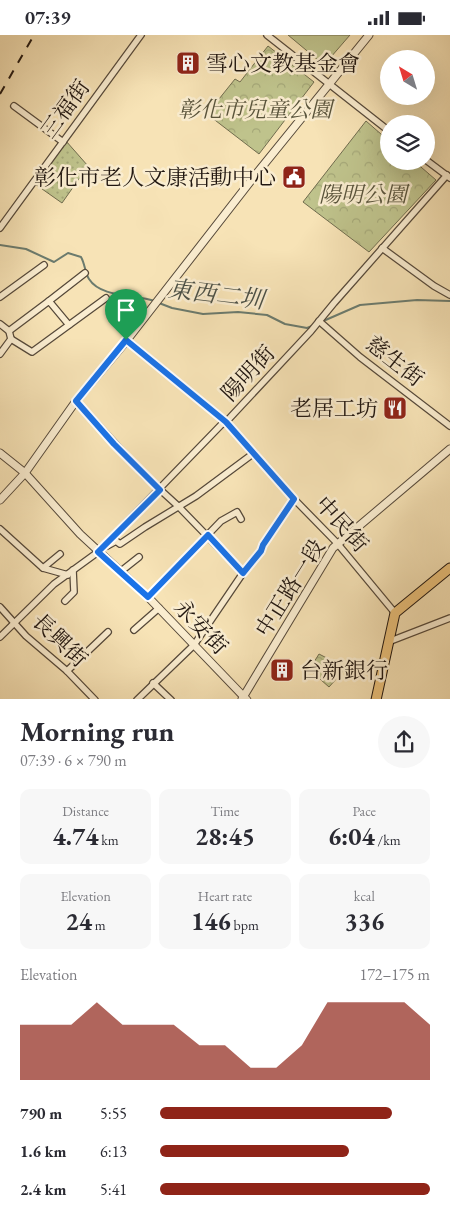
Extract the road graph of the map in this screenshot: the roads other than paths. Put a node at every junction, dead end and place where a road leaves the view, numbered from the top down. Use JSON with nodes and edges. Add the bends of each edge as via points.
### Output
{"nodes":[{"id":1,"x":141,"y":35,"type":"edge"},
{"id":2,"x":267,"y":35,"type":"edge"},
{"id":3,"x":368,"y":35,"type":"edge"},
{"id":4,"x":329,"y":85,"type":"junction"},
{"id":5,"x":14,"y":106,"type":"dead end"},
{"id":6,"x":380,"y":124,"type":"edge"},
{"id":7,"x":63,"y":142,"type":"junction"},
{"id":8,"x":435,"y":166,"type":"edge"},
{"id":9,"x":448,"y":177,"type":"edge"},
{"id":10,"x":0,"y":227,"type":"edge"},
{"id":11,"x":382,"y":248,"type":"junction"},
{"id":12,"x":44,"y":265,"type":"dead end"},
{"id":13,"x":86,"y":273,"type":"dead end"},
{"id":14,"x":450,"y":295,"type":"edge"},
{"id":15,"x":0,"y":297,"type":"edge"},
{"id":16,"x":106,"y":298,"type":"dead end"},
{"id":17,"x":49,"y":301,"type":"junction"},
{"id":18,"x":319,"y":321,"type":"junction"},
{"id":19,"x":0,"y":324,"type":"edge"},
{"id":20,"x":69,"y":325,"type":"junction"},
{"id":21,"x":9,"y":331,"type":"junction"},
{"id":22,"x":11,"y":339,"type":"junction"},
{"id":23,"x":126,"y":340,"type":"junction"},
{"id":24,"x":0,"y":354,"type":"edge"},
{"id":25,"x":76,"y":401,"type":"junction"},
{"id":26,"x":226,"y":422,"type":"junction"},
{"id":27,"x":450,"y":426,"type":"edge"},
{"id":28,"x":450,"y":449,"type":"edge"},
{"id":29,"x":0,"y":453,"type":"edge"},
{"id":30,"x":254,"y":453,"type":"junction"},
{"id":31,"x":25,"y":473,"type":"junction"},
{"id":32,"x":160,"y":490,"type":"junction"},
{"id":33,"x":294,"y":499,"type":"junction"},
{"id":34,"x":0,"y":500,"type":"edge"},
{"id":35,"x":178,"y":506,"type":"junction"},
{"id":36,"x":241,"y":519,"type":"dead end"},
{"id":37,"x":0,"y":529,"type":"edge"},
{"id":38,"x":208,"y":535,"type":"junction"},
{"id":39,"x":337,"y":543,"type":"junction"},
{"id":40,"x":99,"y":551,"type":"junction"},
{"id":41,"x":60,"y":554,"type":"dead end"},
{"id":42,"x":140,"y":557,"type":"dead end"},
{"id":43,"x":450,"y":568,"type":"edge"},
{"id":44,"x":43,"y":569,"type":"junction"},
{"id":45,"x":73,"y":570,"type":"junction"},
{"id":46,"x":120,"y":572,"type":"junction"},
{"id":47,"x":243,"y":573,"type":"junction"},
{"id":48,"x":68,"y":575,"type":"junction"},
{"id":49,"x":148,"y":597,"type":"junction"},
{"id":50,"x":64,"y":601,"type":"dead end"},
{"id":51,"x":0,"y":607,"type":"edge"},
{"id":52,"x":159,"y":608,"type":"junction"},
{"id":53,"x":396,"y":613,"type":"junction"},
{"id":54,"x":450,"y":618,"type":"edge"},
{"id":55,"x":15,"y":622,"type":"junction"},
{"id":56,"x":134,"y":630,"type":"dead end"},
{"id":57,"x":108,"y":632,"type":"dead end"},
{"id":58,"x":0,"y":637,"type":"edge"},
{"id":59,"x":388,"y":642,"type":"junction"},
{"id":60,"x":194,"y":645,"type":"junction"},
{"id":61,"x":67,"y":671,"type":"junction"},
{"id":62,"x":153,"y":683,"type":"junction"},
{"id":63,"x":95,"y":699,"type":"edge"},
{"id":64,"x":137,"y":699,"type":"edge"},
{"id":65,"x":171,"y":699,"type":"edge"},
{"id":66,"x":244,"y":699,"type":"edge"},
{"id":67,"x":376,"y":699,"type":"edge"}],
"edges":[{"from":1,"to":7,"type":"street","name":"三福街"},
{"from":2,"to":4,"type":"street"},
{"from":3,"to":4,"type":"street"},
{"from":4,"to":6,"type":"street"},
{"from":4,"to":23,"type":"street"},
{"from":5,"to":7,"type":"street"},
{"from":7,"to":10,"type":"street","name":"三福街"},
{"from":8,"to":9,"type":"street"},
{"from":9,"to":11,"type":"street","name":"陽明街"},
{"from":11,"to":14,"type":"street"},
{"from":11,"to":18,"type":"street","name":"陽明街"},
{"from":12,"to":15,"type":"street"},
{"from":13,"to":17,"type":"street"},
{"from":16,"to":20,"type":"street"},
{"from":17,"to":20,"type":"street"},
{"from":17,"to":21,"type":"street"},
{"from":18,"to":26,"type":"street","name":"陽明街"},
{"from":18,"to":27,"type":"street","name":"慈生街"},
{"from":19,"to":21,"type":"street"},
{"from":20,"to":22,"type":"street","via":[[32,352]]},
{"from":21,"to":22,"type":"street"},
{"from":22,"to":24,"type":"street"},
{"from":23,"to":25,"type":"street"},
{"from":23,"to":26,"type":"street","name":"中民街"},
{"from":25,"to":31,"type":"street"},
{"from":25,"to":32,"type":"street"},
{"from":26,"to":30,"type":"street","name":"中民街"},
{"from":26,"to":32,"type":"street","name":"陽明街"},
{"from":28,"to":39,"type":"street","name":"中正路一段"},
{"from":29,"to":31,"type":"street","name":"永安街"},
{"from":30,"to":33,"type":"street","name":"中民街"},
{"from":30,"to":35,"type":"street"},
{"from":31,"to":34,"type":"street"},
{"from":31,"to":40,"type":"street","name":"永安街"},
{"from":32,"to":35,"type":"street"},
{"from":32,"to":40,"type":"street","name":"陽明街"},
{"from":33,"to":39,"type":"street","name":"中民街"},
{"from":33,"to":47,"type":"street"},
{"from":35,"to":38,"type":"street"},
{"from":35,"to":40,"type":"street","via":[[120,544],[116,541]]},
{"from":36,"to":38,"type":"street","via":[[237,512]]},
{"from":37,"to":44,"type":"street"},
{"from":38,"to":47,"type":"street"},
{"from":38,"to":49,"type":"street"},
{"from":39,"to":53,"type":"street","name":"中民街"},
{"from":39,"to":66,"type":"street","name":"中正路一段"},
{"from":40,"to":45,"type":"street","name":"陽明街"},
{"from":40,"to":46,"type":"street","name":"永安街"},
{"from":41,"to":44,"type":"street"},
{"from":42,"to":46,"type":"street"},
{"from":43,"to":53,"type":"main road"},
{"from":44,"to":48,"type":"street"},
{"from":45,"to":48,"type":"street","name":"陽明街"},
{"from":45,"to":50,"type":"street","via":[[74,592]]},
{"from":46,"to":49,"type":"street","name":"永安街"},
{"from":47,"to":60,"type":"street"},
{"from":48,"to":55,"type":"street","name":"陽明街","via":[[54,584]]},
{"from":49,"to":52,"type":"street","name":"永安街"},
{"from":51,"to":55,"type":"street","name":"長興街"},
{"from":52,"to":56,"type":"street"},
{"from":52,"to":60,"type":"street","name":"永安街"},
{"from":53,"to":59,"type":"main road"},
{"from":54,"to":59,"type":"street"},
{"from":55,"to":58,"type":"street","name":"陽明街"},
{"from":55,"to":61,"type":"street","name":"長興街","via":[[26,636]]},
{"from":57,"to":61,"type":"street"},
{"from":59,"to":67,"type":"main road"},
{"from":60,"to":62,"type":"street"},
{"from":60,"to":66,"type":"street","name":"永安街"},
{"from":61,"to":63,"type":"street","name":"長興街"},
{"from":62,"to":64,"type":"street"},
{"from":62,"to":65,"type":"street"}]}
